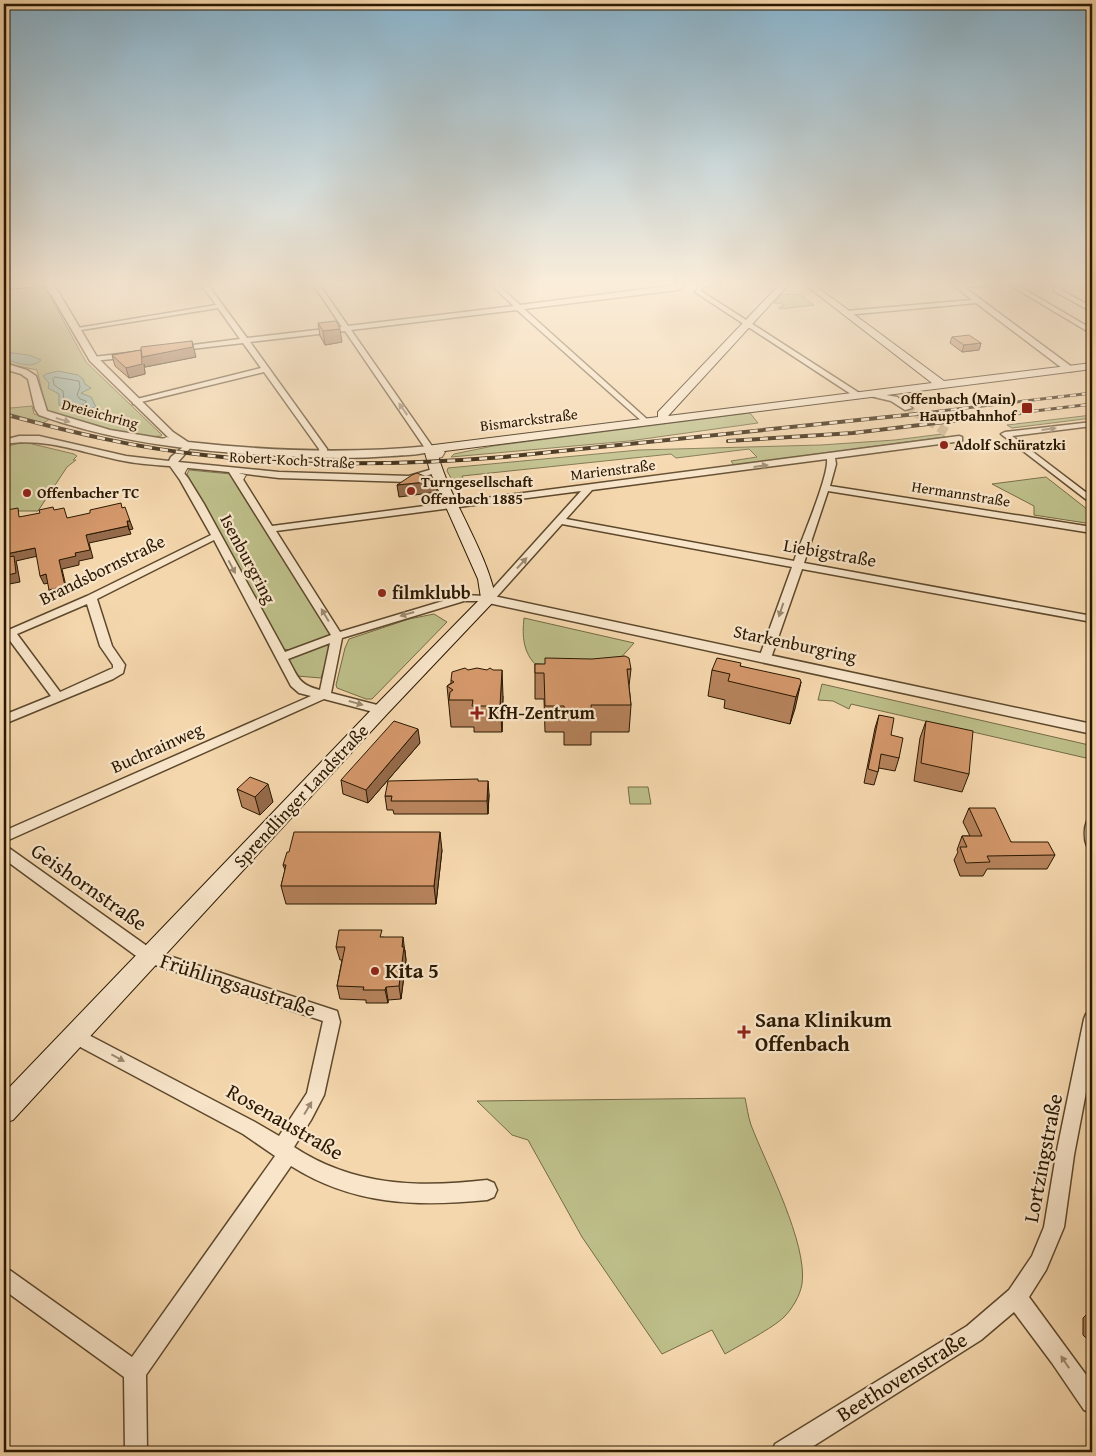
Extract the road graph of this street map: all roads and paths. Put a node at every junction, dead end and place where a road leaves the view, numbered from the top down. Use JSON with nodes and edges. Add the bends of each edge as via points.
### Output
{"nodes":[{"id":1,"x":89,"y":352,"type":"edge"},
{"id":2,"x":253,"y":352,"type":"edge"},
{"id":3,"x":363,"y":352,"type":"edge"},
{"id":4,"x":568,"y":352,"type":"edge"},
{"id":5,"x":720,"y":352,"type":"edge"},
{"id":6,"x":792,"y":352,"type":"edge"},
{"id":7,"x":898,"y":352,"type":"edge"},
{"id":8,"x":1046,"y":352,"type":"edge"},
{"id":9,"x":141,"y":354,"type":"edge"},
{"id":10,"x":93,"y":359,"type":"junction"},
{"id":11,"x":4,"y":366,"type":"edge"},
{"id":12,"x":1092,"y":366,"type":"edge"},
{"id":13,"x":266,"y":369,"type":"junction"},
{"id":14,"x":1069,"y":369,"type":"junction"},
{"id":15,"x":942,"y":385,"type":"junction"},
{"id":16,"x":896,"y":395,"type":"junction"},
{"id":17,"x":860,"y":396,"type":"junction"},
{"id":18,"x":136,"y":402,"type":"junction"},
{"id":19,"x":908,"y":408,"type":"tunnel mouth"},
{"id":20,"x":664,"y":420,"type":"junction"},
{"id":21,"x":645,"y":422,"type":"junction"},
{"id":22,"x":1092,"y":424,"type":"edge"},
{"id":23,"x":948,"y":433,"type":"dead end"},
{"id":24,"x":168,"y":436,"type":"junction"},
{"id":25,"x":4,"y":442,"type":"edge"},
{"id":26,"x":149,"y":442,"type":"junction"},
{"id":27,"x":458,"y":445,"type":"junction"},
{"id":28,"x":188,"y":446,"type":"junction"},
{"id":29,"x":323,"y":455,"type":"junction"},
{"id":30,"x":831,"y":457,"type":"junction"},
{"id":31,"x":435,"y":461,"type":"junction"},
{"id":32,"x":194,"y":467,"type":"junction"},
{"id":33,"x":178,"y":470,"type":"junction"},
{"id":34,"x":238,"y":476,"type":"junction"},
{"id":35,"x":409,"y":478,"type":"junction"},
{"id":36,"x":445,"y":488,"type":"junction"},
{"id":37,"x":589,"y":488,"type":"junction"},
{"id":38,"x":825,"y":488,"type":"junction"},
{"id":39,"x":1092,"y":501,"type":"edge"},
{"id":40,"x":453,"y":506,"type":"junction"},
{"id":41,"x":560,"y":521,"type":"junction"},
{"id":42,"x":271,"y":529,"type":"junction"},
{"id":43,"x":1092,"y":530,"type":"edge"},
{"id":44,"x":216,"y":536,"type":"junction"},
{"id":45,"x":797,"y":564,"type":"junction"},
{"id":46,"x":91,"y":598,"type":"junction"},
{"id":47,"x":489,"y":598,"type":"junction"},
{"id":48,"x":1092,"y":619,"type":"edge"},
{"id":49,"x":7,"y":635,"type":"edge"},
{"id":50,"x":338,"y":636,"type":"junction"},
{"id":51,"x":281,"y":658,"type":"junction"},
{"id":52,"x":766,"y":658,"type":"junction"},
{"id":53,"x":325,"y":694,"type":"junction"},
{"id":54,"x":58,"y":697,"type":"junction"},
{"id":55,"x":381,"y":710,"type":"junction"},
{"id":56,"x":4,"y":720,"type":"edge"},
{"id":57,"x":1092,"y":729,"type":"edge"},
{"id":58,"x":1092,"y":825,"type":"edge"},
{"id":59,"x":4,"y":837,"type":"edge"},
{"id":60,"x":1092,"y":842,"type":"edge"},
{"id":61,"x":4,"y":852,"type":"edge"},
{"id":62,"x":150,"y":956,"type":"junction"},
{"id":63,"x":1092,"y":1019,"type":"edge"},
{"id":64,"x":75,"y":1036,"type":"junction"},
{"id":65,"x":4,"y":1111,"type":"edge"},
{"id":66,"x":285,"y":1152,"type":"junction"},
{"id":67,"x":487,"y":1190,"type":"dead end"},
{"id":68,"x":4,"y":1278,"type":"edge"},
{"id":69,"x":1016,"y":1297,"type":"junction"},
{"id":70,"x":135,"y":1372,"type":"junction"},
{"id":71,"x":1092,"y":1402,"type":"edge"},
{"id":72,"x":136,"y":1452,"type":"edge"},
{"id":73,"x":784,"y":1452,"type":"edge"}],
"edges":[{"from":1,"to":10,"type":"street"},
{"from":2,"to":13,"type":"street"},
{"from":31,"to":3,"type":"street","one_way":true},
{"from":4,"to":21,"type":"street"},
{"from":5,"to":20,"type":"main road","via":[[662,414]]},
{"from":6,"to":17,"type":"street"},
{"from":7,"to":15,"type":"main road"},
{"from":8,"to":14,"type":"street"},
{"from":9,"to":10,"type":"street"},
{"from":10,"to":18,"type":"street"},
{"from":11,"to":26,"type":"street","name":"Dreieichring","one_way":true,"via":[[33,378],[40,410],[44,413]]},
{"from":12,"to":14,"type":"main road","name":"Bismarckstraße"},
{"from":13,"to":18,"type":"street"},
{"from":13,"to":29,"type":"street","via":[[323,449]]},
{"from":14,"to":15,"type":"main road","name":"Bismarckstraße"},
{"from":15,"to":16,"type":"main road","name":"Bismarckstraße"},
{"from":16,"to":17,"type":"main road","name":"Bismarckstraße"},
{"from":16,"to":19,"type":"street"},
{"from":17,"to":20,"type":"main road","name":"Bismarckstraße"},
{"from":18,"to":24,"type":"street"},
{"from":20,"to":21,"type":"main road","name":"Bismarckstraße"},
{"from":21,"to":27,"type":"main road","name":"Bismarckstraße"},
{"from":39,"to":22,"type":"street","one_way":true,"via":[[1005,434]]},
{"from":23,"to":30,"type":"street","name":"Marienstraße","via":[[959,439]]},
{"from":24,"to":26,"type":"street"},
{"from":24,"to":28,"type":"street"},
{"from":25,"to":33,"type":"street","name":"Robert-Koch-Straße","via":[[39,439]]},
{"from":26,"to":28,"type":"street","name":"Dreieichring"},
{"from":27,"to":31,"type":"main road","name":"Bismarckstraße"},
{"from":27,"to":31,"type":"main road"},
{"from":28,"to":29,"type":"street","name":"Bismarckstraße"},
{"from":28,"to":33,"type":"street","via":[[175,458]]},
{"from":29,"to":31,"type":"street","name":"Bismarckstraße"},
{"from":37,"to":30,"type":"street","name":"Marienstraße","one_way":true},
{"from":30,"to":38,"type":"street"},
{"from":31,"to":35,"type":"street","name":"Robert-Koch-Straße"},
{"from":31,"to":36,"type":"main road"},
{"from":32,"to":33,"type":"street","name":"Robert-Koch-Straße"},
{"from":32,"to":33,"type":"street"},
{"from":32,"to":34,"type":"street","name":"Robert-Koch-Straße"},
{"from":33,"to":44,"type":"street","name":"Isenburgring"},
{"from":34,"to":35,"type":"street","name":"Robert-Koch-Straße","via":[[250,473]]},
{"from":34,"to":42,"type":"street","name":"Isenburgring"},
{"from":35,"to":36,"type":"street","name":"Robert-Koch-Straße"},
{"from":36,"to":40,"type":"main road"},
{"from":37,"to":40,"type":"street","name":"Marienstraße"},
{"from":37,"to":41,"type":"street"},
{"from":38,"to":43,"type":"street","name":"Hermannstraße"},
{"from":38,"to":45,"type":"street"},
{"from":40,"to":42,"type":"street","name":"Marienstraße"},
{"from":40,"to":47,"type":"main road","via":[[487,584]]},
{"from":41,"to":45,"type":"street","name":"Liebigstraße"},
{"from":47,"to":41,"type":"street","one_way":true},
{"from":50,"to":42,"type":"street","name":"Isenburgring","one_way":true},
{"from":44,"to":46,"type":"street","name":"Brandsbornstraße"},
{"from":44,"to":51,"type":"street","name":"Isenburgring","one_way":true},
{"from":45,"to":48,"type":"street","name":"Liebigstraße"},
{"from":45,"to":52,"type":"street","one_way":true},
{"from":46,"to":49,"type":"street","name":"Brandsbornstraße"},
{"from":46,"to":54,"type":"street","via":[[106,646],[120,668],[109,676]]},
{"from":47,"to":50,"type":"street","one_way":true,"via":[[463,598]]},
{"from":47,"to":52,"type":"street","name":"Starkenburgring"},
{"from":47,"to":55,"type":"main road","name":"Sprendlinger Landstraße"},
{"from":49,"to":54,"type":"street"},
{"from":50,"to":51,"type":"street"},
{"from":50,"to":53,"type":"street"},
{"from":51,"to":53,"type":"street","name":"Isenburgring","via":[[297,686]]},
{"from":52,"to":57,"type":"street","name":"Starkenburgring"},
{"from":53,"to":55,"type":"street","name":"Isenburgring","one_way":true},
{"from":53,"to":59,"type":"street","name":"Buchrainweg"},
{"from":54,"to":56,"type":"street"},
{"from":55,"to":62,"type":"main road","name":"Sprendlinger Landstraße"},
{"from":58,"to":60,"type":"street"},
{"from":61,"to":62,"type":"street","name":"Geishornstraße"},
{"from":62,"to":64,"type":"main road","name":"Sprendlinger Landstraße"},
{"from":66,"to":62,"type":"street","name":"Frühlingsaustraße","one_way":true,"via":[[315,1095],[331,1016]]},
{"from":63,"to":69,"type":"street","name":"Lortzingstraße","via":[[1054,1227],[1039,1263]]},
{"from":64,"to":65,"type":"main road","name":"Sprendlinger Landstraße"},
{"from":64,"to":66,"type":"street","name":"Rosenaustraße","one_way":true,"via":[[260,1133]]},
{"from":66,"to":67,"type":"street","name":"Rosenaustraße","via":[[335,1179],[383,1192],[426,1196]]},
{"from":66,"to":70,"type":"street","name":"Frühlingsaustraße"},
{"from":68,"to":70,"type":"street"},
{"from":71,"to":69,"type":"street","one_way":true},
{"from":69,"to":73,"type":"street","name":"Beethovenstraße","via":[[974,1332]]},
{"from":70,"to":72,"type":"street"}]}
